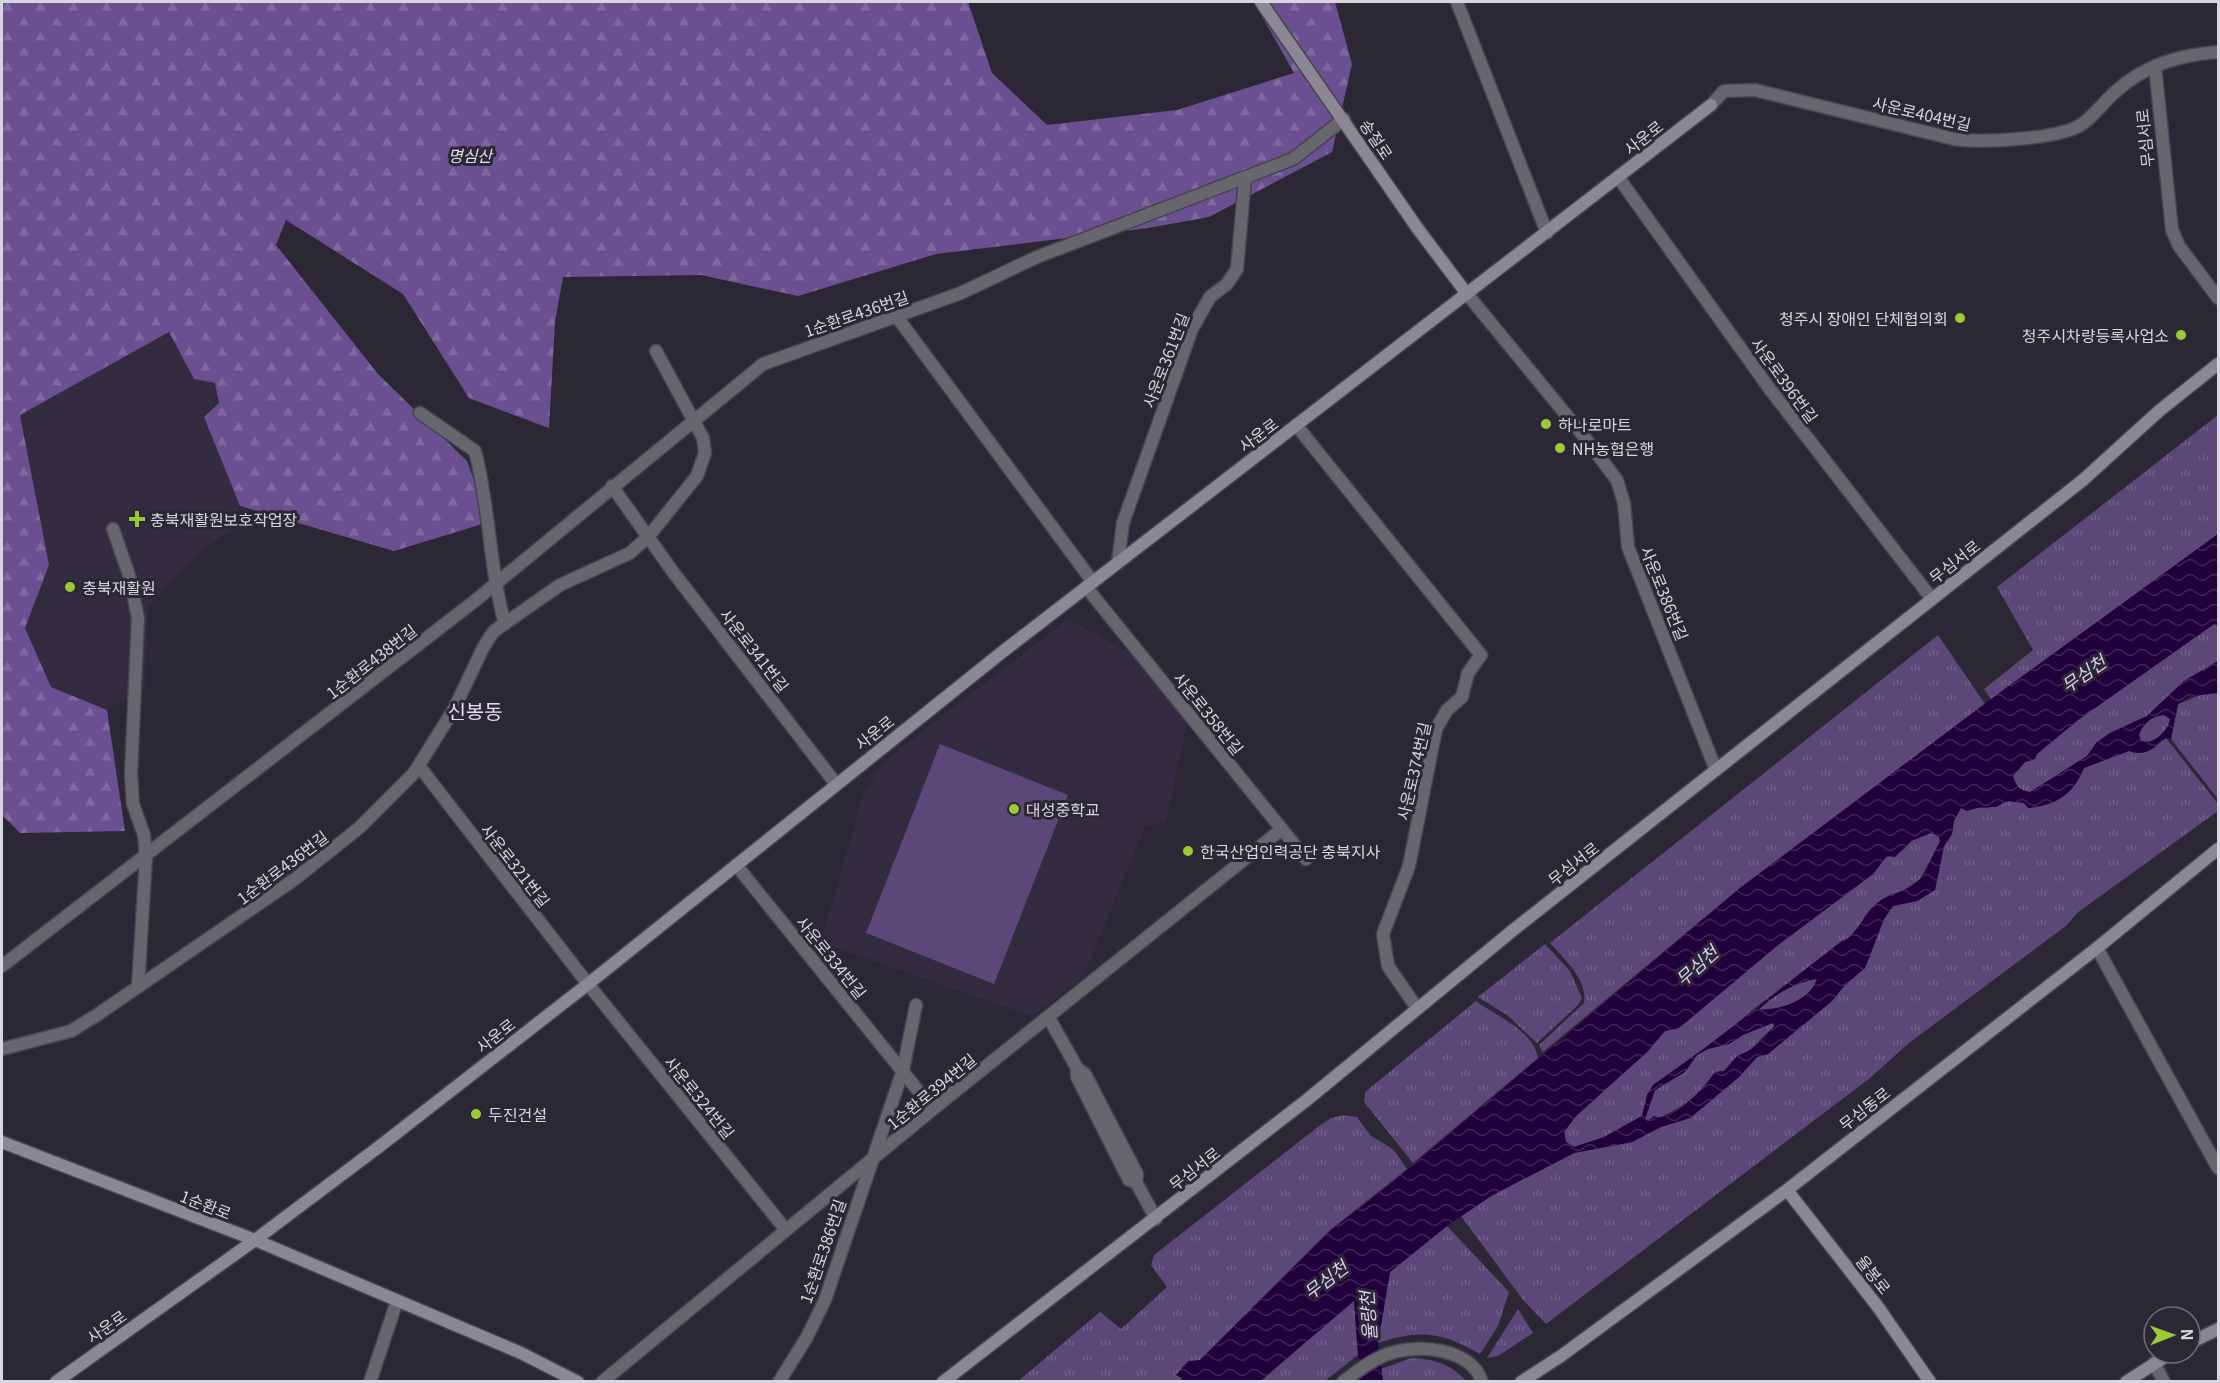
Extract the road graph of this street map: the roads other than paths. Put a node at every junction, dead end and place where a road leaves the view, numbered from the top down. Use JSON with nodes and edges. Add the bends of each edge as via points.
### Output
{"nodes":[{"id":1,"x":1262,"y":2,"type":"edge"},
{"id":2,"x":1457,"y":2,"type":"edge"},
{"id":3,"x":2218,"y":52,"type":"edge"},
{"id":4,"x":2155,"y":66,"type":"junction"},
{"id":5,"x":1711,"y":105,"type":"joint"},
{"id":6,"x":1344,"y":118,"type":"junction"},
{"id":7,"x":1245,"y":177,"type":"junction"},
{"id":8,"x":1618,"y":177,"type":"junction"},
{"id":9,"x":1547,"y":232,"type":"junction"},
{"id":10,"x":1467,"y":294,"type":"junction"},
{"id":11,"x":2218,"y":298,"type":"edge"},
{"id":12,"x":897,"y":317,"type":"junction"},
{"id":13,"x":656,"y":351,"type":"dead end"},
{"id":14,"x":2218,"y":364,"type":"edge"},
{"id":15,"x":420,"y":413,"type":"dead end"},
{"id":16,"x":694,"y":420,"type":"junction"},
{"id":17,"x":1296,"y":425,"type":"junction"},
{"id":18,"x":612,"y":486,"type":"junction"},
{"id":19,"x":113,"y":529,"type":"dead end"},
{"id":20,"x":648,"y":537,"type":"junction"},
{"id":21,"x":1118,"y":562,"type":"junction"},
{"id":22,"x":496,"y":583,"type":"junction"},
{"id":23,"x":1089,"y":584,"type":"junction"},
{"id":24,"x":1932,"y":599,"type":"junction"},
{"id":25,"x":505,"y":624,"type":"junction"},
{"id":26,"x":419,"y":766,"type":"junction"},
{"id":27,"x":1716,"y":770,"type":"junction"},
{"id":28,"x":836,"y":784,"type":"junction"},
{"id":29,"x":1282,"y":829,"type":"junction"},
{"id":30,"x":2218,"y":849,"type":"edge"},
{"id":31,"x":146,"y":857,"type":"junction"},
{"id":32,"x":1306,"y":859,"type":"dead end"},
{"id":33,"x":736,"y":864,"type":"junction"},
{"id":34,"x":2097,"y":948,"type":"junction"},
{"id":35,"x":2,"y":966,"type":"edge"},
{"id":36,"x":588,"y":984,"type":"junction"},
{"id":37,"x":138,"y":987,"type":"junction"},
{"id":38,"x":916,"y":1005,"type":"dead end"},
{"id":39,"x":1417,"y":1008,"type":"junction"},
{"id":40,"x":1049,"y":1018,"type":"junction"},
{"id":41,"x":2,"y":1049,"type":"edge"},
{"id":42,"x":903,"y":1070,"type":"junction"},
{"id":43,"x":933,"y":1109,"type":"junction"},
{"id":44,"x":2,"y":1142,"type":"edge"},
{"id":45,"x":872,"y":1159,"type":"junction"},
{"id":46,"x":2218,"y":1168,"type":"edge"},
{"id":47,"x":1787,"y":1190,"type":"junction"},
{"id":48,"x":1156,"y":1219,"type":"junction"},
{"id":49,"x":786,"y":1230,"type":"junction"},
{"id":50,"x":255,"y":1240,"type":"junction"},
{"id":51,"x":397,"y":1301,"type":"junction"},
{"id":52,"x":2218,"y":1329,"type":"edge"},
{"id":53,"x":2202,"y":1337,"type":"edge"},
{"id":54,"x":2151,"y":1365,"type":"edge"},
{"id":55,"x":2155,"y":1365,"type":"edge"},
{"id":56,"x":1481,"y":1379,"type":"edge"},
{"id":57,"x":56,"y":1382,"type":"edge"},
{"id":58,"x":370,"y":1382,"type":"edge"},
{"id":59,"x":578,"y":1382,"type":"edge"},
{"id":60,"x":602,"y":1382,"type":"edge"},
{"id":61,"x":779,"y":1382,"type":"edge"},
{"id":62,"x":943,"y":1382,"type":"edge"},
{"id":63,"x":1343,"y":1382,"type":"edge"},
{"id":64,"x":1521,"y":1382,"type":"edge"},
{"id":65,"x":1930,"y":1382,"type":"edge"},
{"id":66,"x":2126,"y":1382,"type":"edge"},
{"id":67,"x":2164,"y":1382,"type":"edge"}],
"edges":[{"from":1,"to":6,"type":"street","name":"송절로"},
{"from":2,"to":9,"type":"street"},
{"from":3,"to":4,"type":"street","name":"사운로404번길","via":[[2168,59]]},
{"from":4,"to":5,"type":"street","name":"사운로404번길","via":[[2120,88],[2079,127],[1972,142],[1755,90],[1724,91]]},
{"from":4,"to":11,"type":"street","name":"무심서로","via":[[2172,230],[2179,246]]},
{"from":5,"to":8,"type":"street","name":"사운로"},
{"from":6,"to":7,"type":"street","name":"1순환로436번길","via":[[1293,159]]},
{"from":6,"to":10,"type":"street","name":"송절로"},
{"from":7,"to":12,"type":"street","name":"1순환로436번길","via":[[1037,256],[961,293]]},
{"from":7,"to":21,"type":"street","name":"사운로361번길","via":[[1237,269],[1227,284],[1210,297],[1192,329],[1123,523]]},
{"from":8,"to":9,"type":"street","name":"사운로"},
{"from":8,"to":24,"type":"street","name":"사운로396번길","via":[[1769,388]]},
{"from":9,"to":10,"type":"street","name":"사운로"},
{"from":10,"to":17,"type":"street","name":"사운로"},
{"from":10,"to":27,"type":"street","name":"사운로386번길","via":[[1617,480],[1624,503],[1628,547]]},
{"from":12,"to":16,"type":"street","name":"1순환로436번길","via":[[763,364]]},
{"from":12,"to":23,"type":"street","name":"사운로358번길"},
{"from":13,"to":16,"type":"street","name":"1순환로436번길"},
{"from":14,"to":24,"type":"street","name":"무심서로","via":[[2159,411],[2084,480]]},
{"from":15,"to":22,"type":"street","via":[[475,451]]},
{"from":16,"to":18,"type":"street","name":"1순환로436번길"},
{"from":16,"to":20,"type":"street","name":"1순환로436번길","via":[[703,438],[702,465]]},
{"from":17,"to":21,"type":"street","name":"사운로"},
{"from":17,"to":39,"type":"street","name":"사운로374번길","via":[[1481,655],[1468,673],[1462,697],[1447,710],[1436,729],[1409,866],[1383,934],[1388,966]]},
{"from":18,"to":20,"type":"street"},
{"from":18,"to":22,"type":"street","name":"1순환로438번길"},
{"from":19,"to":31,"type":"street","via":[[138,618],[131,774],[133,804],[144,835]]},
{"from":20,"to":25,"type":"street","name":"1순환로436번길","via":[[630,553],[560,585]]},
{"from":20,"to":28,"type":"street","name":"사운로341번길"},
{"from":21,"to":23,"type":"street","name":"사운로"},
{"from":22,"to":25,"type":"street"},
{"from":22,"to":31,"type":"street","name":"1순환로438번길"},
{"from":23,"to":28,"type":"street","name":"사운로"},
{"from":23,"to":29,"type":"street","name":"사운로358번길"},
{"from":24,"to":27,"type":"street","name":"무심서로"},
{"from":25,"to":26,"type":"street","name":"1순환로436번길","via":[[494,631],[484,646],[454,709]]},
{"from":26,"to":36,"type":"street","name":"사운로321번길"},
{"from":26,"to":37,"type":"street","name":"1순환로436번길","via":[[386,803],[336,847]]},
{"from":27,"to":39,"type":"street","name":"무심서로"},
{"from":28,"to":33,"type":"street","name":"사운로"},
{"from":29,"to":32,"type":"street","name":"사운로358번길"},
{"from":29,"to":40,"type":"street","name":"1순환로394번길"},
{"from":30,"to":34,"type":"street","name":"무심동로"},
{"from":31,"to":35,"type":"street","name":"1순환로438번길"},
{"from":31,"to":37,"type":"street"},
{"from":33,"to":36,"type":"street","name":"사운로"},
{"from":33,"to":42,"type":"street","name":"사운로334번길"},
{"from":34,"to":46,"type":"street"},
{"from":34,"to":47,"type":"street","name":"무심동로"},
{"from":36,"to":49,"type":"street","name":"사운로324번길"},
{"from":36,"to":50,"type":"street","name":"사운로"},
{"from":37,"to":41,"type":"street","name":"1순환로436번길","via":[[71,1031]]},
{"from":38,"to":42,"type":"street"},
{"from":39,"to":48,"type":"street","name":"무심서로"},
{"from":40,"to":43,"type":"street","name":"1순환로394번길"},
{"from":40,"to":48,"type":"street","via":[[1077,1068],[1085,1074]]},
{"from":42,"to":43,"type":"street","name":"사운로334번길"},
{"from":42,"to":45,"type":"street","name":"1순환로386번길"},
{"from":43,"to":45,"type":"street","name":"1순환로394번길"},
{"from":44,"to":50,"type":"street","name":"1순환로"},
{"from":45,"to":49,"type":"street","name":"1순환로394번길"},
{"from":45,"to":61,"type":"street","name":"1순환로386번길","via":[[825,1300]]},
{"from":47,"to":64,"type":"street","name":"무심동로"},
{"from":47,"to":65,"type":"street","name":"율봉로","via":[[1878,1307]]},
{"from":48,"to":62,"type":"street","name":"무심서로"},
{"from":49,"to":60,"type":"street","name":"1순환로394번길"},
{"from":50,"to":51,"type":"street","name":"1순환로"},
{"from":50,"to":57,"type":"street","name":"사운로"},
{"from":51,"to":58,"type":"street"},
{"from":51,"to":59,"type":"street","name":"1순환로","via":[[521,1353]]},
{"from":52,"to":53,"type":"street"},
{"from":54,"to":66,"type":"street"},
{"from":55,"to":67,"type":"street"},
{"from":56,"to":63,"type":"street","via":[[1473,1366],[1454,1354],[1410,1348],[1388,1353]]}]}
